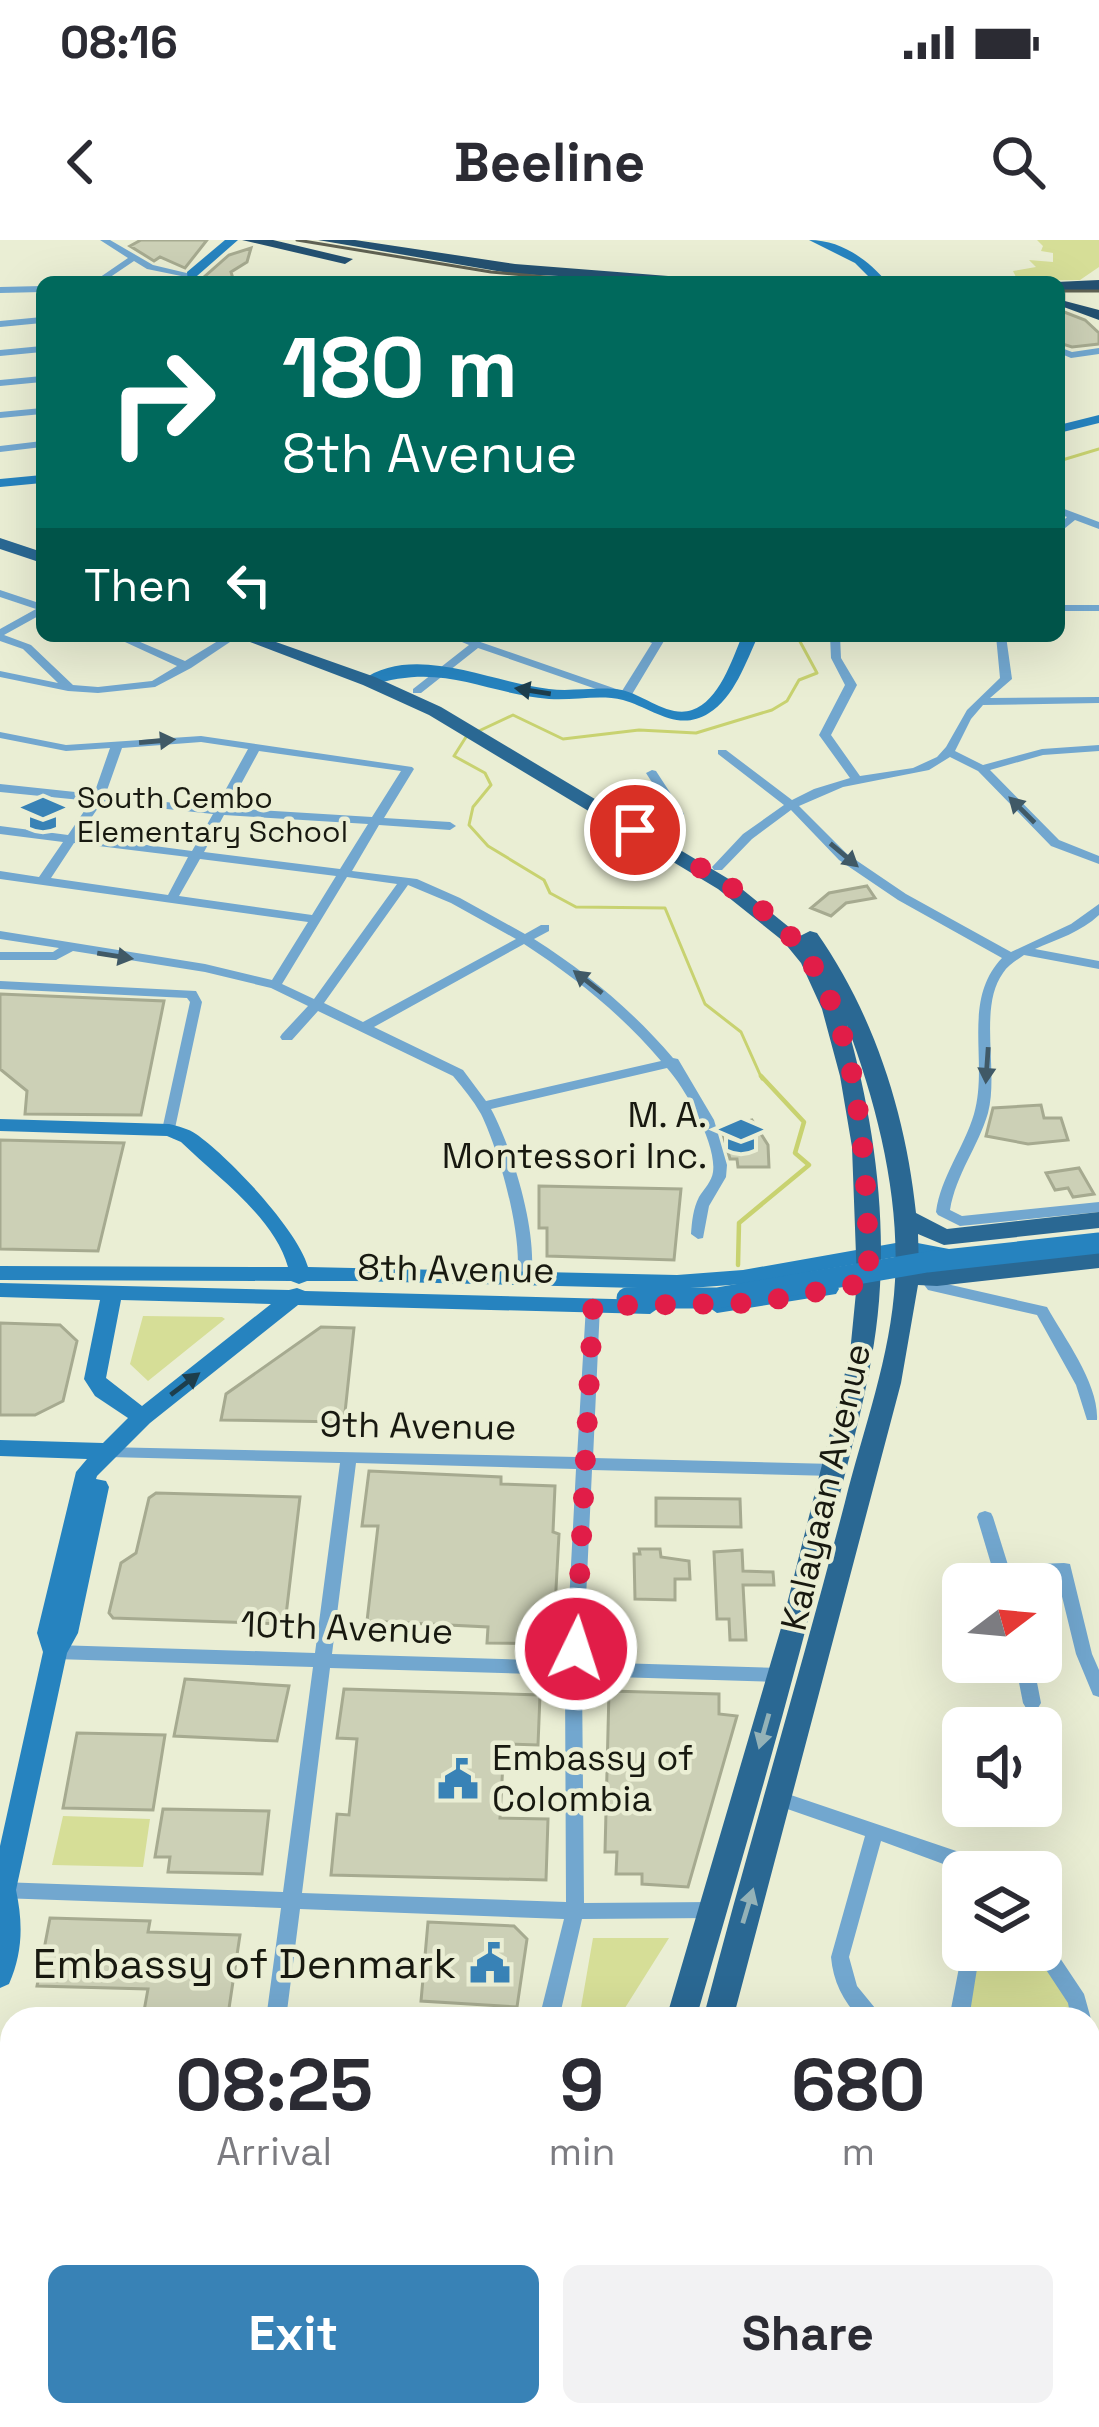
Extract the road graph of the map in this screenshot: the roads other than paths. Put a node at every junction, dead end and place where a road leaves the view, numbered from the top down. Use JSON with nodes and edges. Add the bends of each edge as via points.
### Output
{"nodes":[{"id":1,"x":104,"y":240,"type":"edge"},
{"id":2,"x":232,"y":240,"type":"edge"},
{"id":3,"x":250,"y":240,"type":"edge"},
{"id":4,"x":325,"y":240,"type":"edge"},
{"id":5,"x":815,"y":240,"type":"edge"},
{"id":6,"x":133,"y":258,"type":"junction"},
{"id":7,"x":107,"y":276,"type":"edge"},
{"id":8,"x":181,"y":276,"type":"edge"},
{"id":9,"x":195,"y":276,"type":"edge"},
{"id":10,"x":465,"y":276,"type":"edge"},
{"id":11,"x":604,"y":276,"type":"edge"},
{"id":12,"x":875,"y":276,"type":"edge"},
{"id":13,"x":1099,"y":285,"type":"edge"},
{"id":14,"x":36,"y":289,"type":"edge"},
{"id":15,"x":5,"y":290,"type":"edge"},
{"id":16,"x":1065,"y":296,"type":"edge"},
{"id":17,"x":1065,"y":296,"type":"edge"},
{"id":18,"x":1065,"y":297,"type":"edge"},
{"id":19,"x":1099,"y":300,"type":"edge"},
{"id":20,"x":0,"y":305,"type":"edge"},
{"id":21,"x":1099,"y":316,"type":"edge"},
{"id":22,"x":36,"y":321,"type":"edge"},
{"id":23,"x":0,"y":324,"type":"edge"},
{"id":24,"x":36,"y":349,"type":"edge"},
{"id":25,"x":1099,"y":351,"type":"edge"},
{"id":26,"x":0,"y":352,"type":"edge"},
{"id":27,"x":1065,"y":353,"type":"edge"},
{"id":28,"x":36,"y":380,"type":"edge"},
{"id":29,"x":0,"y":383,"type":"edge"},
{"id":30,"x":36,"y":412,"type":"edge"},
{"id":31,"x":0,"y":415,"type":"edge"},
{"id":32,"x":1099,"y":419,"type":"edge"},
{"id":33,"x":1065,"y":428,"type":"edge"},
{"id":34,"x":36,"y":445,"type":"edge"},
{"id":35,"x":0,"y":449,"type":"edge"},
{"id":36,"x":36,"y":480,"type":"edge"},
{"id":37,"x":0,"y":483,"type":"edge"},
{"id":38,"x":1065,"y":512,"type":"edge"},
{"id":39,"x":1074,"y":516,"type":"junction"},
{"id":40,"x":1065,"y":524,"type":"edge"},
{"id":41,"x":1099,"y":526,"type":"edge"},
{"id":42,"x":0,"y":542,"type":"edge"},
{"id":43,"x":0,"y":553,"type":"edge"},
{"id":44,"x":36,"y":556,"type":"edge"},
{"id":45,"x":36,"y":566,"type":"edge"},
{"id":46,"x":0,"y":593,"type":"edge"},
{"id":47,"x":1099,"y":595,"type":"edge"},
{"id":48,"x":36,"y":607,"type":"edge"},
{"id":49,"x":1065,"y":608,"type":"edge"},
{"id":50,"x":1079,"y":608,"type":"junction"},
{"id":51,"x":1096,"y":608,"type":"edge"},
{"id":52,"x":36,"y":613,"type":"edge"},
{"id":53,"x":1099,"y":622,"type":"edge"},
{"id":54,"x":0,"y":635,"type":"edge"},
{"id":55,"x":131,"y":642,"type":"edge"},
{"id":56,"x":228,"y":642,"type":"edge"},
{"id":57,"x":258,"y":642,"type":"edge"},
{"id":58,"x":288,"y":642,"type":"edge"},
{"id":59,"x":471,"y":642,"type":"edge"},
{"id":60,"x":659,"y":642,"type":"edge"},
{"id":61,"x":746,"y":642,"type":"edge"},
{"id":62,"x":835,"y":642,"type":"edge"},
{"id":63,"x":1002,"y":642,"type":"edge"},
{"id":64,"x":477,"y":644,"type":"junction"},
{"id":65,"x":187,"y":666,"type":"junction"},
{"id":66,"x":0,"y":674,"type":"edge"},
{"id":67,"x":443,"y":674,"type":"junction"},
{"id":68,"x":375,"y":677,"type":"junction"},
{"id":69,"x":1006,"y":679,"type":"junction"},
{"id":70,"x":70,"y":688,"type":"junction"},
{"id":71,"x":417,"y":691,"type":"junction"},
{"id":72,"x":626,"y":696,"type":"junction"},
{"id":73,"x":1099,"y":700,"type":"edge"},
{"id":74,"x":1026,"y":701,"type":"junction"},
{"id":75,"x":981,"y":702,"type":"junction"},
{"id":76,"x":464,"y":722,"type":"junction"},
{"id":77,"x":0,"y":735,"type":"edge"},
{"id":78,"x":490,"y":737,"type":"junction"},
{"id":79,"x":116,"y":745,"type":"junction"},
{"id":80,"x":256,"y":746,"type":"junction"},
{"id":81,"x":1099,"y":748,"type":"edge"},
{"id":82,"x":722,"y":752,"type":"dead end"},
{"id":83,"x":950,"y":753,"type":"junction"},
{"id":84,"x":982,"y":769,"type":"junction"},
{"id":85,"x":652,"y":773,"type":"dead end"},
{"id":86,"x":857,"y":780,"type":"junction"},
{"id":87,"x":0,"y":788,"type":"edge"},
{"id":88,"x":98,"y":800,"type":"junction"},
{"id":89,"x":793,"y":806,"type":"junction"},
{"id":90,"x":219,"y":811,"type":"junction"},
{"id":91,"x":375,"y":823,"type":"junction"},
{"id":92,"x":450,"y":826,"type":"dead end"},
{"id":93,"x":0,"y":830,"type":"edge"},
{"id":94,"x":666,"y":835,"type":"junction"},
{"id":95,"x":73,"y":841,"type":"junction"},
{"id":96,"x":196,"y":856,"type":"junction"},
{"id":97,"x":1099,"y":860,"type":"edge"},
{"id":98,"x":718,"y":867,"type":"junction"},
{"id":99,"x":0,"y":875,"type":"edge"},
{"id":100,"x":345,"y":875,"type":"junction"},
{"id":101,"x":405,"y":881,"type":"junction"},
{"id":102,"x":42,"y":882,"type":"junction"},
{"id":103,"x":171,"y":900,"type":"junction"},
{"id":104,"x":1099,"y":908,"type":"edge"},
{"id":105,"x":316,"y":920,"type":"junction"},
{"id":106,"x":545,"y":928,"type":"dead end"},
{"id":107,"x":0,"y":935,"type":"edge"},
{"id":108,"x":523,"y":941,"type":"junction"},
{"id":109,"x":68,"y":948,"type":"junction"},
{"id":110,"x":1018,"y":954,"type":"junction"},
{"id":111,"x":0,"y":956,"type":"edge"},
{"id":112,"x":1099,"y":965,"type":"edge"},
{"id":113,"x":0,"y":985,"type":"edge"},
{"id":114,"x":275,"y":985,"type":"junction"},
{"id":115,"x":316,"y":1005,"type":"junction"},
{"id":116,"x":364,"y":1028,"type":"junction"},
{"id":117,"x":286,"y":1036,"type":"dead end"},
{"id":118,"x":673,"y":1062,"type":"junction"},
{"id":119,"x":487,"y":1106,"type":"junction"},
{"id":120,"x":0,"y":1125,"type":"edge"},
{"id":121,"x":169,"y":1130,"type":"junction"},
{"id":122,"x":863,"y":1143,"type":"junction"},
{"id":123,"x":892,"y":1143,"type":"junction"},
{"id":124,"x":1099,"y":1208,"type":"edge"},
{"id":125,"x":902,"y":1216,"type":"junction"},
{"id":126,"x":1099,"y":1220,"type":"edge"},
{"id":127,"x":698,"y":1234,"type":"dead end"},
{"id":128,"x":1099,"y":1238,"type":"edge"},
{"id":129,"x":907,"y":1248,"type":"junction"},
{"id":130,"x":868,"y":1253,"type":"junction"},
{"id":131,"x":943,"y":1256,"type":"junction"},
{"id":132,"x":1099,"y":1260,"type":"edge"},
{"id":133,"x":807,"y":1264,"type":"junction"},
{"id":134,"x":0,"y":1273,"type":"edge"},
{"id":135,"x":917,"y":1277,"type":"junction"},
{"id":136,"x":524,"y":1278,"type":"junction"},
{"id":137,"x":869,"y":1282,"type":"junction"},
{"id":138,"x":114,"y":1283,"type":"junction"},
{"id":139,"x":298,"y":1286,"type":"junction"},
{"id":140,"x":0,"y":1290,"type":"edge"},
{"id":141,"x":820,"y":1291,"type":"junction"},
{"id":142,"x":593,"y":1306,"type":"junction"},
{"id":143,"x":879,"y":1375,"type":"junction"},
{"id":144,"x":1091,"y":1416,"type":"dead end"},
{"id":145,"x":142,"y":1417,"type":"junction"},
{"id":146,"x":0,"y":1448,"type":"edge"},
{"id":147,"x":109,"y":1451,"type":"junction"},
{"id":148,"x":349,"y":1457,"type":"junction"},
{"id":149,"x":587,"y":1463,"type":"junction"},
{"id":150,"x":834,"y":1470,"type":"junction"},
{"id":151,"x":985,"y":1517,"type":"dead end"},
{"id":152,"x":999,"y":1563,"type":"edge"},
{"id":153,"x":1062,"y":1569,"type":"edge"},
{"id":154,"x":55,"y":1652,"type":"junction"},
{"id":155,"x":320,"y":1661,"type":"junction"},
{"id":156,"x":575,"y":1668,"type":"junction"},
{"id":157,"x":780,"y":1675,"type":"junction"},
{"id":158,"x":1028,"y":1683,"type":"edge"},
{"id":159,"x":1099,"y":1690,"type":"edge"},
{"id":160,"x":1032,"y":1703,"type":"dead end"},
{"id":161,"x":779,"y":1798,"type":"junction"},
{"id":162,"x":875,"y":1831,"type":"junction"},
{"id":163,"x":942,"y":1854,"type":"edge"},
{"id":164,"x":1,"y":1891,"type":"edge"},
{"id":165,"x":291,"y":1899,"type":"junction"},
{"id":166,"x":712,"y":1910,"type":"junction"},
{"id":167,"x":574,"y":1911,"type":"junction"},
{"id":168,"x":967,"y":1971,"type":"edge"},
{"id":169,"x":1057,"y":1971,"type":"edge"},
{"id":170,"x":0,"y":1976,"type":"edge"},
{"id":171,"x":278,"y":2007,"type":"edge"},
{"id":172,"x":552,"y":2007,"type":"edge"},
{"id":173,"x":684,"y":2007,"type":"edge"},
{"id":174,"x":721,"y":2007,"type":"edge"},
{"id":175,"x":863,"y":2007,"type":"edge"},
{"id":176,"x":961,"y":2007,"type":"edge"},
{"id":177,"x":1078,"y":2007,"type":"edge"}],
"edges":[{"from":1,"to":6,"type":"street"},
{"from":2,"to":9,"type":"main road"},
{"from":3,"to":10,"type":"highway"},
{"from":4,"to":11,"type":"highway"},
{"from":5,"to":12,"type":"main road"},
{"from":6,"to":7,"type":"street"},
{"from":6,"to":8,"type":"street"},
{"from":13,"to":16,"type":"highway"},
{"from":14,"to":15,"type":"street"},
{"from":15,"to":20,"type":"street"},
{"from":17,"to":19,"type":"highway"},
{"from":18,"to":21,"type":"highway"},
{"from":22,"to":23,"type":"street"},
{"from":24,"to":26,"type":"street"},
{"from":25,"to":27,"type":"street"},
{"from":28,"to":29,"type":"street"},
{"from":30,"to":31,"type":"street"},
{"from":32,"to":33,"type":"main road"},
{"from":34,"to":35,"type":"street"},
{"from":36,"to":37,"type":"main road"},
{"from":38,"to":39,"type":"street"},
{"from":39,"to":40,"type":"street"},
{"from":39,"to":41,"type":"street"},
{"from":42,"to":44,"type":"main road"},
{"from":43,"to":45,"type":"main road"},
{"from":46,"to":48,"type":"street"},
{"from":47,"to":50,"type":"street"},
{"from":49,"to":50,"type":"street"},
{"from":50,"to":51,"type":"street"},
{"from":51,"to":53,"type":"street"},
{"from":52,"to":54,"type":"street"},
{"from":54,"to":70,"type":"street","via":[[27,647]]},
{"from":55,"to":65,"type":"street"},
{"from":56,"to":65,"type":"street"},
{"from":57,"to":68,"type":"main road","name":"Kalayaan Avenue"},
{"from":58,"to":68,"type":"main road","name":"Kalayaan Avenue"},
{"from":59,"to":64,"type":"street"},
{"from":60,"to":72,"type":"street"},
{"from":61,"to":72,"type":"main road","via":[[703,712],[673,716]]},
{"from":62,"to":86,"type":"street","via":[[851,686],[825,735]]},
{"from":63,"to":69,"type":"street"},
{"from":64,"to":67,"type":"street"},
{"from":64,"to":72,"type":"street"},
{"from":65,"to":70,"type":"street","via":[[140,688]]},
{"from":66,"to":70,"type":"street"},
{"from":67,"to":68,"type":"main road"},
{"from":67,"to":71,"type":"street"},
{"from":72,"to":67,"type":"main road","one_way":true,"via":[[543,693]]},
{"from":68,"to":71,"type":"main road","name":"Kalayaan Avenue"},
{"from":68,"to":76,"type":"main road","name":"Kalayaan Avenue"},
{"from":69,"to":74,"type":"street"},
{"from":69,"to":75,"type":"street"},
{"from":71,"to":76,"type":"main road","name":"Kalayaan Avenue"},
{"from":73,"to":74,"type":"street"},
{"from":74,"to":75,"type":"street"},
{"from":75,"to":83,"type":"street"},
{"from":76,"to":78,"type":"main road","name":"Kalayaan Avenue"},
{"from":77,"to":79,"type":"street","via":[[66,748]]},
{"from":78,"to":94,"type":"main road","name":"Kalayaan Avenue"},
{"from":78,"to":122,"type":"main road","name":"Kalayaan Avenue","via":[[725,885],[790,937],[829,1001]]},
{"from":79,"to":80,"type":"street","one_way":true,"via":[[197,739]]},
{"from":79,"to":88,"type":"street"},
{"from":80,"to":90,"type":"street"},
{"from":80,"to":91,"type":"street","via":[[408,769]]},
{"from":81,"to":84,"type":"street","via":[[1042,752]]},
{"from":82,"to":89,"type":"street"},
{"from":83,"to":84,"type":"street"},
{"from":83,"to":86,"type":"street","via":[[921,770]]},
{"from":97,"to":84,"type":"street","one_way":true,"via":[[1055,842]]},
{"from":85,"to":94,"type":"street","via":[[678,814]]},
{"from":86,"to":89,"type":"street"},
{"from":87,"to":88,"type":"street"},
{"from":88,"to":90,"type":"street"},
{"from":88,"to":95,"type":"street"},
{"from":89,"to":98,"type":"street","via":[[751,829]]},
{"from":89,"to":110,"type":"street","one_way":true,"via":[[843,857],[902,897]]},
{"from":90,"to":91,"type":"street"},
{"from":90,"to":96,"type":"street"},
{"from":91,"to":92,"type":"street"},
{"from":91,"to":100,"type":"street"},
{"from":93,"to":95,"type":"street"},
{"from":94,"to":98,"type":"main road","name":"Kalayaan Avenue"},
{"from":95,"to":96,"type":"street"},
{"from":95,"to":102,"type":"street"},
{"from":96,"to":100,"type":"street"},
{"from":96,"to":103,"type":"street"},
{"from":98,"to":123,"type":"main road","name":"Kalayaan Avenue","via":[[781,910],[829,961],[859,1020]]},
{"from":99,"to":102,"type":"street"},
{"from":100,"to":101,"type":"street"},
{"from":100,"to":105,"type":"street"},
{"from":101,"to":108,"type":"street","via":[[438,891]]},
{"from":101,"to":115,"type":"street"},
{"from":102,"to":103,"type":"street"},
{"from":103,"to":105,"type":"street"},
{"from":104,"to":110,"type":"street"},
{"from":105,"to":114,"type":"street"},
{"from":106,"to":108,"type":"street"},
{"from":107,"to":109,"type":"street"},
{"from":108,"to":116,"type":"street"},
{"from":118,"to":108,"type":"street","one_way":true,"via":[[582,975]]},
{"from":109,"to":111,"type":"street","via":[[56,956]]},
{"from":109,"to":114,"type":"street","one_way":true},
{"from":110,"to":112,"type":"street"},
{"from":110,"to":124,"type":"street","one_way":true,"via":[[987,989],[983,1104],[943,1212],[960,1221]]},
{"from":113,"to":121,"type":"street","via":[[185,991],[196,1002]]},
{"from":114,"to":115,"type":"street"},
{"from":115,"to":116,"type":"street"},
{"from":115,"to":117,"type":"street"},
{"from":116,"to":119,"type":"street","via":[[458,1073]]},
{"from":118,"to":119,"type":"street"},
{"from":118,"to":127,"type":"street","via":[[721,1164]]},
{"from":119,"to":136,"type":"street","via":[[527,1257]]},
{"from":120,"to":121,"type":"main road"},
{"from":121,"to":139,"type":"main road","via":[[188,1137],[288,1239],[302,1264]]},
{"from":122,"to":123,"type":"main road"},
{"from":122,"to":130,"type":"main road","name":"Kalayaan Avenue"},
{"from":123,"to":125,"type":"main road","name":"Kalayaan Avenue"},
{"from":125,"to":126,"type":"main road","via":[[944,1238]]},
{"from":125,"to":129,"type":"main road","name":"Kalayaan Avenue"},
{"from":128,"to":131,"type":"main road"},
{"from":128,"to":139,"type":"main road","bridge":true,"via":[[717,1298]]},
{"from":129,"to":130,"type":"main road","name":"8th Avenue"},
{"from":129,"to":131,"type":"main road","name":"8th Avenue"},
{"from":129,"to":135,"type":"main road","name":"Kalayaan Avenue"},
{"from":130,"to":133,"type":"main road","name":"8th Avenue"},
{"from":130,"to":137,"type":"main road","name":"Kalayaan Avenue"},
{"from":131,"to":135,"type":"main road"},
{"from":132,"to":135,"type":"main road"},
{"from":133,"to":136,"type":"main road","name":"8th Avenue","via":[[712,1281]]},
{"from":133,"to":141,"type":"main road","via":[[825,1275]]},
{"from":134,"to":138,"type":"main road","name":"8th Avenue"},
{"from":135,"to":137,"type":"main road","name":"8th Avenue"},
{"from":135,"to":143,"type":"main road","name":"Kalayaan Avenue"},
{"from":135,"to":144,"type":"street","via":[[1042,1311],[1084,1385]]},
{"from":136,"to":139,"type":"main road","name":"8th Avenue"},
{"from":137,"to":141,"type":"main road","name":"8th Avenue"},
{"from":137,"to":143,"type":"main road","name":"Kalayaan Avenue","via":[[862,1353]]},
{"from":138,"to":139,"type":"main road","name":"8th Avenue"},
{"from":138,"to":140,"type":"main road","name":"8th Avenue"},
{"from":138,"to":145,"type":"main road","via":[[95,1379]]},
{"from":139,"to":142,"type":"main road","name":"8th Avenue","via":[[350,1301]]},
{"from":145,"to":139,"type":"main road","one_way":true},
{"from":141,"to":142,"type":"main road","name":"8th Avenue","via":[[719,1306]]},
{"from":142,"to":149,"type":"street"},
{"from":143,"to":150,"type":"main road","name":"Kalayaan Avenue"},
{"from":143,"to":161,"type":"main road","name":"Kalayaan Avenue"},
{"from":145,"to":147,"type":"main road"},
{"from":146,"to":147,"type":"main road","name":"9th Avenue"},
{"from":147,"to":148,"type":"street","name":"9th Avenue"},
{"from":147,"to":154,"type":"main road","via":[[87,1472],[49,1633]]},
{"from":148,"to":149,"type":"street","name":"9th Avenue"},
{"from":148,"to":155,"type":"street"},
{"from":149,"to":150,"type":"street","name":"9th Avenue"},
{"from":149,"to":156,"type":"street"},
{"from":150,"to":157,"type":"main road","name":"Kalayaan Avenue"},
{"from":151,"to":152,"type":"street"},
{"from":153,"to":159,"type":"street"},
{"from":154,"to":155,"type":"street","name":"10th Avenue"},
{"from":154,"to":164,"type":"main road"},
{"from":155,"to":156,"type":"street","name":"10th Avenue"},
{"from":155,"to":165,"type":"street"},
{"from":156,"to":157,"type":"street","name":"10th Avenue"},
{"from":156,"to":167,"type":"street"},
{"from":157,"to":166,"type":"main road","name":"Kalayaan Avenue","one_way":true},
{"from":158,"to":160,"type":"street"},
{"from":161,"to":162,"type":"street"},
{"from":174,"to":161,"type":"main road","name":"Kalayaan Avenue","one_way":true},
{"from":162,"to":163,"type":"street"},
{"from":162,"to":175,"type":"street","via":[[840,1958],[849,1991]]},
{"from":164,"to":165,"type":"street"},
{"from":164,"to":170,"type":"main road","via":[[10,1926]]},
{"from":165,"to":167,"type":"street"},
{"from":165,"to":171,"type":"street"},
{"from":166,"to":167,"type":"street"},
{"from":166,"to":173,"type":"main road","name":"Kalayaan Avenue"},
{"from":167,"to":172,"type":"street"},
{"from":168,"to":176,"type":"street"},
{"from":169,"to":177,"type":"street"}]}
